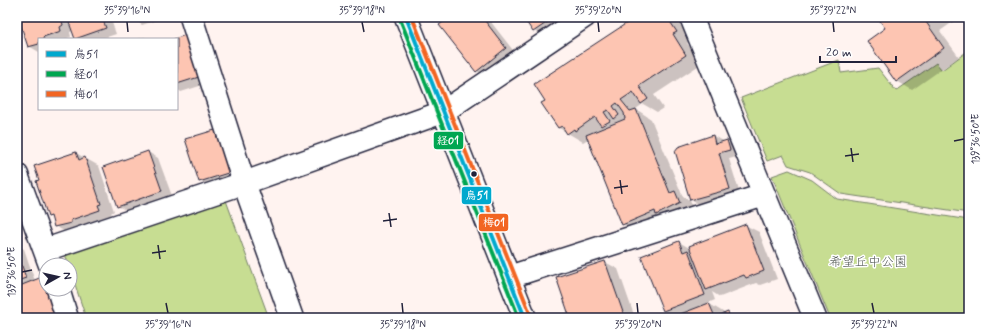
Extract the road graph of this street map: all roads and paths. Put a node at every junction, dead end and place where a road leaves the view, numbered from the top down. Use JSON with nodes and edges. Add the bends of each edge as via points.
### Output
{"nodes":[{"id":1,"x":191,"y":17,"type":"edge"},
{"id":2,"x":406,"y":17,"type":"edge"},
{"id":3,"x":584,"y":17,"type":"edge"},
{"id":4,"x":691,"y":17,"type":"edge"},
{"id":5,"x":442,"y":112,"type":"junction"},
{"id":6,"x":17,"y":175,"type":"edge"},
{"id":7,"x":244,"y":183,"type":"junction"},
{"id":8,"x":764,"y":195,"type":"junction"},
{"id":9,"x":47,"y":257,"type":"edge"},
{"id":10,"x":50,"y":257,"type":"edge"},
{"id":11,"x":509,"y":278,"type":"junction"},
{"id":12,"x":60,"y":297,"type":"edge"},
{"id":13,"x":67,"y":318,"type":"edge"},
{"id":14,"x":292,"y":318,"type":"edge"},
{"id":15,"x":525,"y":318,"type":"edge"},
{"id":16,"x":815,"y":318,"type":"edge"}],
"edges":[{"from":1,"to":7,"type":"street"},
{"from":2,"to":5,"type":"street"},
{"from":3,"to":5,"type":"street"},
{"from":4,"to":8,"type":"street"},
{"from":5,"to":7,"type":"street"},
{"from":5,"to":11,"type":"street"},
{"from":6,"to":9,"type":"street"},
{"from":7,"to":10,"type":"street"},
{"from":7,"to":14,"type":"street"},
{"from":8,"to":11,"type":"street"},
{"from":8,"to":16,"type":"street"},
{"from":11,"to":15,"type":"street"},
{"from":12,"to":13,"type":"street"}]}
